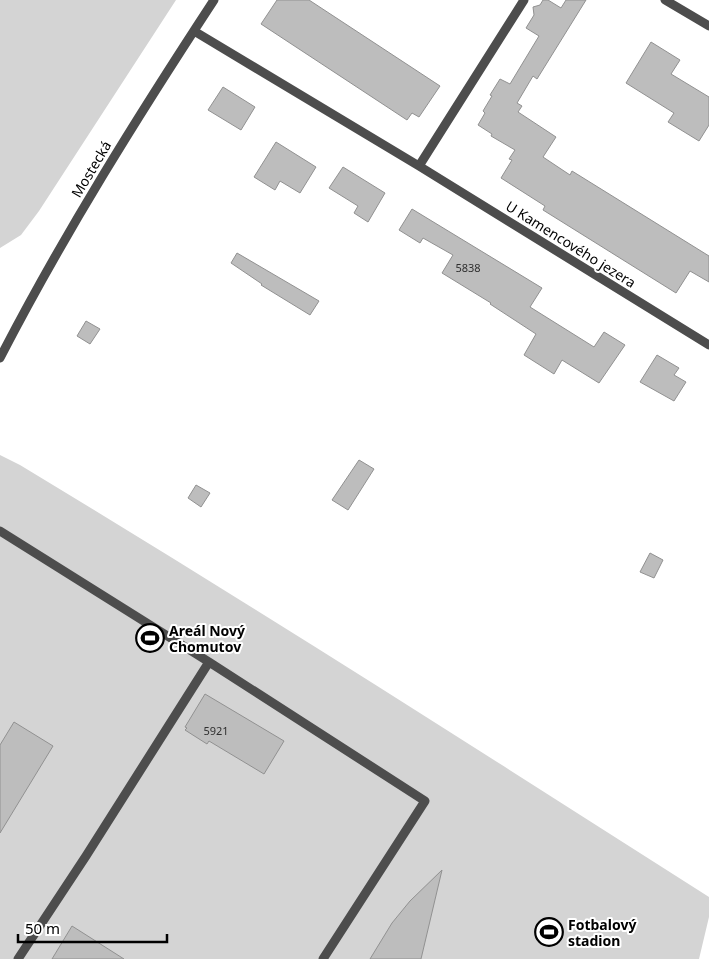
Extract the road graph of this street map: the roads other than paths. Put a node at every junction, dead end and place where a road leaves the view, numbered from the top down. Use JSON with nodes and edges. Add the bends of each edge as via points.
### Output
{"nodes":[{"id":1,"x":214,"y":0,"type":"edge"},
{"id":2,"x":524,"y":0,"type":"edge"},
{"id":3,"x":665,"y":0,"type":"edge"},
{"id":4,"x":709,"y":26,"type":"edge"},
{"id":5,"x":194,"y":31,"type":"junction"},
{"id":6,"x":420,"y":166,"type":"junction"},
{"id":7,"x":709,"y":346,"type":"edge"},
{"id":8,"x":0,"y":358,"type":"edge"},
{"id":9,"x":0,"y":531,"type":"edge"},
{"id":10,"x":209,"y":662,"type":"junction"},
{"id":11,"x":18,"y":959,"type":"edge"},
{"id":12,"x":323,"y":959,"type":"edge"}],
"edges":[{"from":1,"to":5,"type":"street","name":"Mostecká"},
{"from":2,"to":6,"type":"street"},
{"from":3,"to":4,"type":"street"},
{"from":5,"to":6,"type":"street","name":"U Kamencového jezera"},
{"from":5,"to":8,"type":"street","name":"Mostecká","via":[[59,250]]},
{"from":6,"to":7,"type":"street","name":"U Kamencového jezera"},
{"from":9,"to":10,"type":"street"},
{"from":10,"to":11,"type":"street"},
{"from":10,"to":12,"type":"street","via":[[425,800]]}]}
